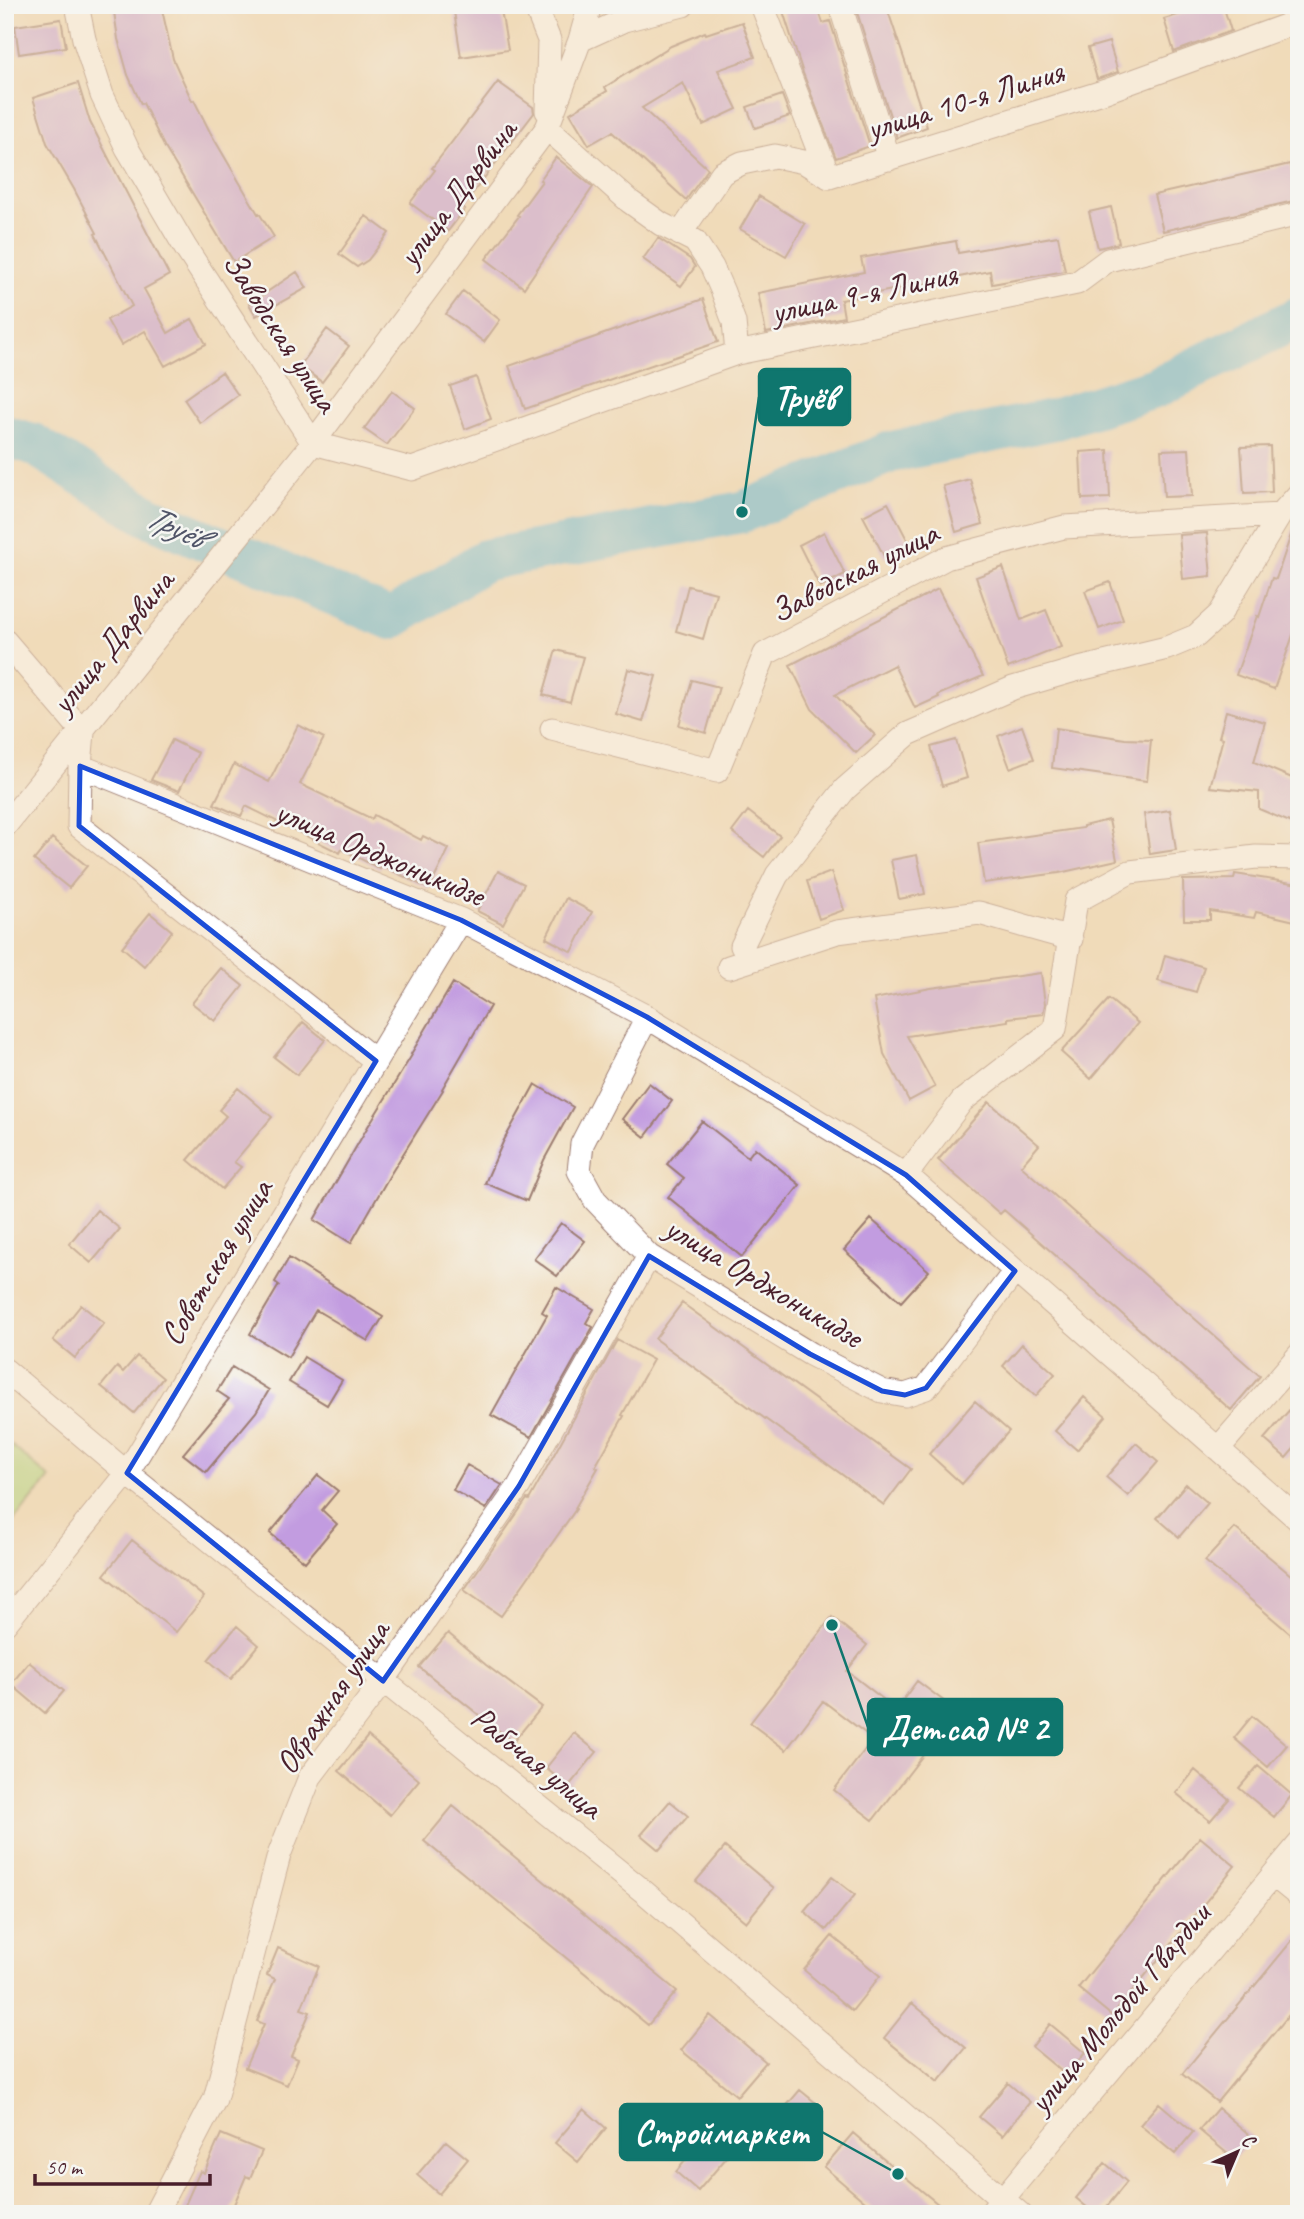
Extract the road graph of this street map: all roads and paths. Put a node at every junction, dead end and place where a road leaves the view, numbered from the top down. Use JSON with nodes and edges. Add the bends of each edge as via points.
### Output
{"nodes":[{"id":1,"x":77,"y":5,"type":"edge"},
{"id":2,"x":535,"y":5,"type":"edge"},
{"id":3,"x":590,"y":5,"type":"edge"},
{"id":4,"x":683,"y":5,"type":"edge"},
{"id":5,"x":762,"y":5,"type":"edge"},
{"id":6,"x":840,"y":5,"type":"edge"},
{"id":7,"x":625,"y":13,"type":"edge"},
{"id":8,"x":1299,"y":21,"type":"edge"},
{"id":9,"x":580,"y":40,"type":"junction"},
{"id":10,"x":547,"y":128,"type":"junction"},
{"id":11,"x":890,"y":159,"type":"junction"},
{"id":12,"x":829,"y":177,"type":"junction"},
{"id":13,"x":1299,"y":214,"type":"edge"},
{"id":14,"x":680,"y":234,"type":"junction"},
{"id":15,"x":737,"y":353,"type":"junction"},
{"id":16,"x":313,"y":443,"type":"junction"},
{"id":17,"x":1299,"y":494,"type":"edge"},
{"id":18,"x":1280,"y":515,"type":"junction"},
{"id":19,"x":5,"y":641,"type":"edge"},
{"id":20,"x":552,"y":729,"type":"dead end"},
{"id":21,"x":83,"y":732,"type":"junction"},
{"id":22,"x":80,"y":766,"type":"junction"},
{"id":23,"x":5,"y":826,"type":"edge"},
{"id":24,"x":1299,"y":858,"type":"edge"},
{"id":25,"x":461,"y":920,"type":"junction"},
{"id":26,"x":1071,"y":939,"type":"junction"},
{"id":27,"x":741,"y":946,"type":"dead end"},
{"id":28,"x":729,"y":967,"type":"dead end"},
{"id":29,"x":647,"y":1017,"type":"junction"},
{"id":30,"x":376,"y":1061,"type":"junction"},
{"id":31,"x":906,"y":1175,"type":"junction"},
{"id":32,"x":649,"y":1256,"type":"junction"},
{"id":33,"x":1015,"y":1272,"type":"junction"},
{"id":34,"x":1299,"y":1355,"type":"edge"},
{"id":35,"x":5,"y":1370,"type":"edge"},
{"id":36,"x":1217,"y":1449,"type":"junction"},
{"id":37,"x":127,"y":1473,"type":"junction"},
{"id":38,"x":1299,"y":1520,"type":"edge"},
{"id":39,"x":5,"y":1624,"type":"edge"},
{"id":40,"x":383,"y":1681,"type":"junction"},
{"id":41,"x":1299,"y":1844,"type":"edge"},
{"id":42,"x":1273,"y":1875,"type":"junction"},
{"id":43,"x":1299,"y":1896,"type":"edge"},
{"id":44,"x":996,"y":2206,"type":"edge"},
{"id":45,"x":155,"y":2214,"type":"edge"},
{"id":46,"x":1020,"y":2214,"type":"edge"}],
"edges":[{"from":1,"to":16,"type":"street","name":"Заводская улица","via":[[102,95],[128,148]]},
{"from":2,"to":10,"type":"street","via":[[549,40]]},
{"from":3,"to":9,"type":"street","name":"улица Дарвина"},
{"from":4,"to":7,"type":"street"},
{"from":5,"to":12,"type":"street"},
{"from":6,"to":11,"type":"street"},
{"from":7,"to":9,"type":"street"},
{"from":8,"to":11,"type":"street","name":"улица 10-я Линия","via":[[1106,91]]},
{"from":9,"to":10,"type":"street","name":"улица Дарвина"},
{"from":10,"to":14,"type":"street","name":"улица 9-я Линия","via":[[629,201]]},
{"from":10,"to":16,"type":"street","name":"улица Дарвина"},
{"from":11,"to":12,"type":"street","name":"улица 10-я Линия"},
{"from":12,"to":14,"type":"street","via":[[804,162],[775,156],[742,163],[722,173]]},
{"from":13,"to":15,"type":"street","name":"улица 9-я Линия","via":[[1108,260],[1077,284]]},
{"from":14,"to":15,"type":"street","name":"улица 9-я Линия","via":[[695,241],[712,267],[734,322]]},
{"from":15,"to":16,"type":"street","name":"Заводская улица","via":[[412,469]]},
{"from":16,"to":21,"type":"street","name":"улица Дарвина"},
{"from":17,"to":18,"type":"street"},
{"from":18,"to":20,"type":"street","name":"Заводская улица","via":[[1064,527],[946,558],[765,654],[718,771]]},
{"from":18,"to":27,"type":"street","via":[[1220,614],[1196,636],[1167,648],[1013,688],[908,734],[845,789],[776,876]]},
{"from":19,"to":21,"type":"street"},
{"from":21,"to":22,"type":"street"},
{"from":21,"to":23,"type":"street","name":"улица Дарвина"},
{"from":22,"to":25,"type":"street","name":"улица Орджоникидзе"},
{"from":22,"to":30,"type":"street","via":[[79,826]]},
{"from":24,"to":26,"type":"street","via":[[1256,857],[1130,872],[1076,901]]},
{"from":25,"to":29,"type":"street","name":"улица Орджоникидзе"},
{"from":25,"to":30,"type":"street","name":"Советская улица"},
{"from":26,"to":28,"type":"street","via":[[979,914],[837,932]]},
{"from":26,"to":31,"type":"street","via":[[1055,1029],[962,1101]]},
{"from":29,"to":31,"type":"street","name":"улица Орджоникидзе"},
{"from":29,"to":32,"type":"street","name":"улица Орджоникидзе","via":[[582,1144],[579,1171],[595,1200]]},
{"from":30,"to":37,"type":"street","name":"Советская улица"},
{"from":31,"to":33,"type":"street","name":"улица Орджоникидзе"},
{"from":32,"to":33,"type":"street","name":"улица Орджоникидзе","via":[[810,1354],[882,1391],[905,1395],[926,1388]]},
{"from":32,"to":40,"type":"street","name":"Овражная улица","via":[[519,1486]]},
{"from":33,"to":36,"type":"street","name":"улица Орджоникидзе"},
{"from":34,"to":36,"type":"street"},
{"from":35,"to":37,"type":"street","name":"Рабочая улица"},
{"from":36,"to":38,"type":"street","name":"улица Орджоникидзе"},
{"from":37,"to":39,"type":"street","name":"Советская улица"},
{"from":37,"to":40,"type":"street","name":"Рабочая улица"},
{"from":40,"to":44,"type":"street","name":"Рабочая улица","via":[[643,1891]]},
{"from":40,"to":45,"type":"street","name":"Овражная улица","via":[[310,1777],[279,1855],[215,2099]]},
{"from":41,"to":42,"type":"street","name":"улица Молодой Гвардии"},
{"from":42,"to":43,"type":"street"},
{"from":42,"to":44,"type":"street","name":"улица Молодой Гвардии"},
{"from":44,"to":46,"type":"street","name":"Рабочая улица"}]}
